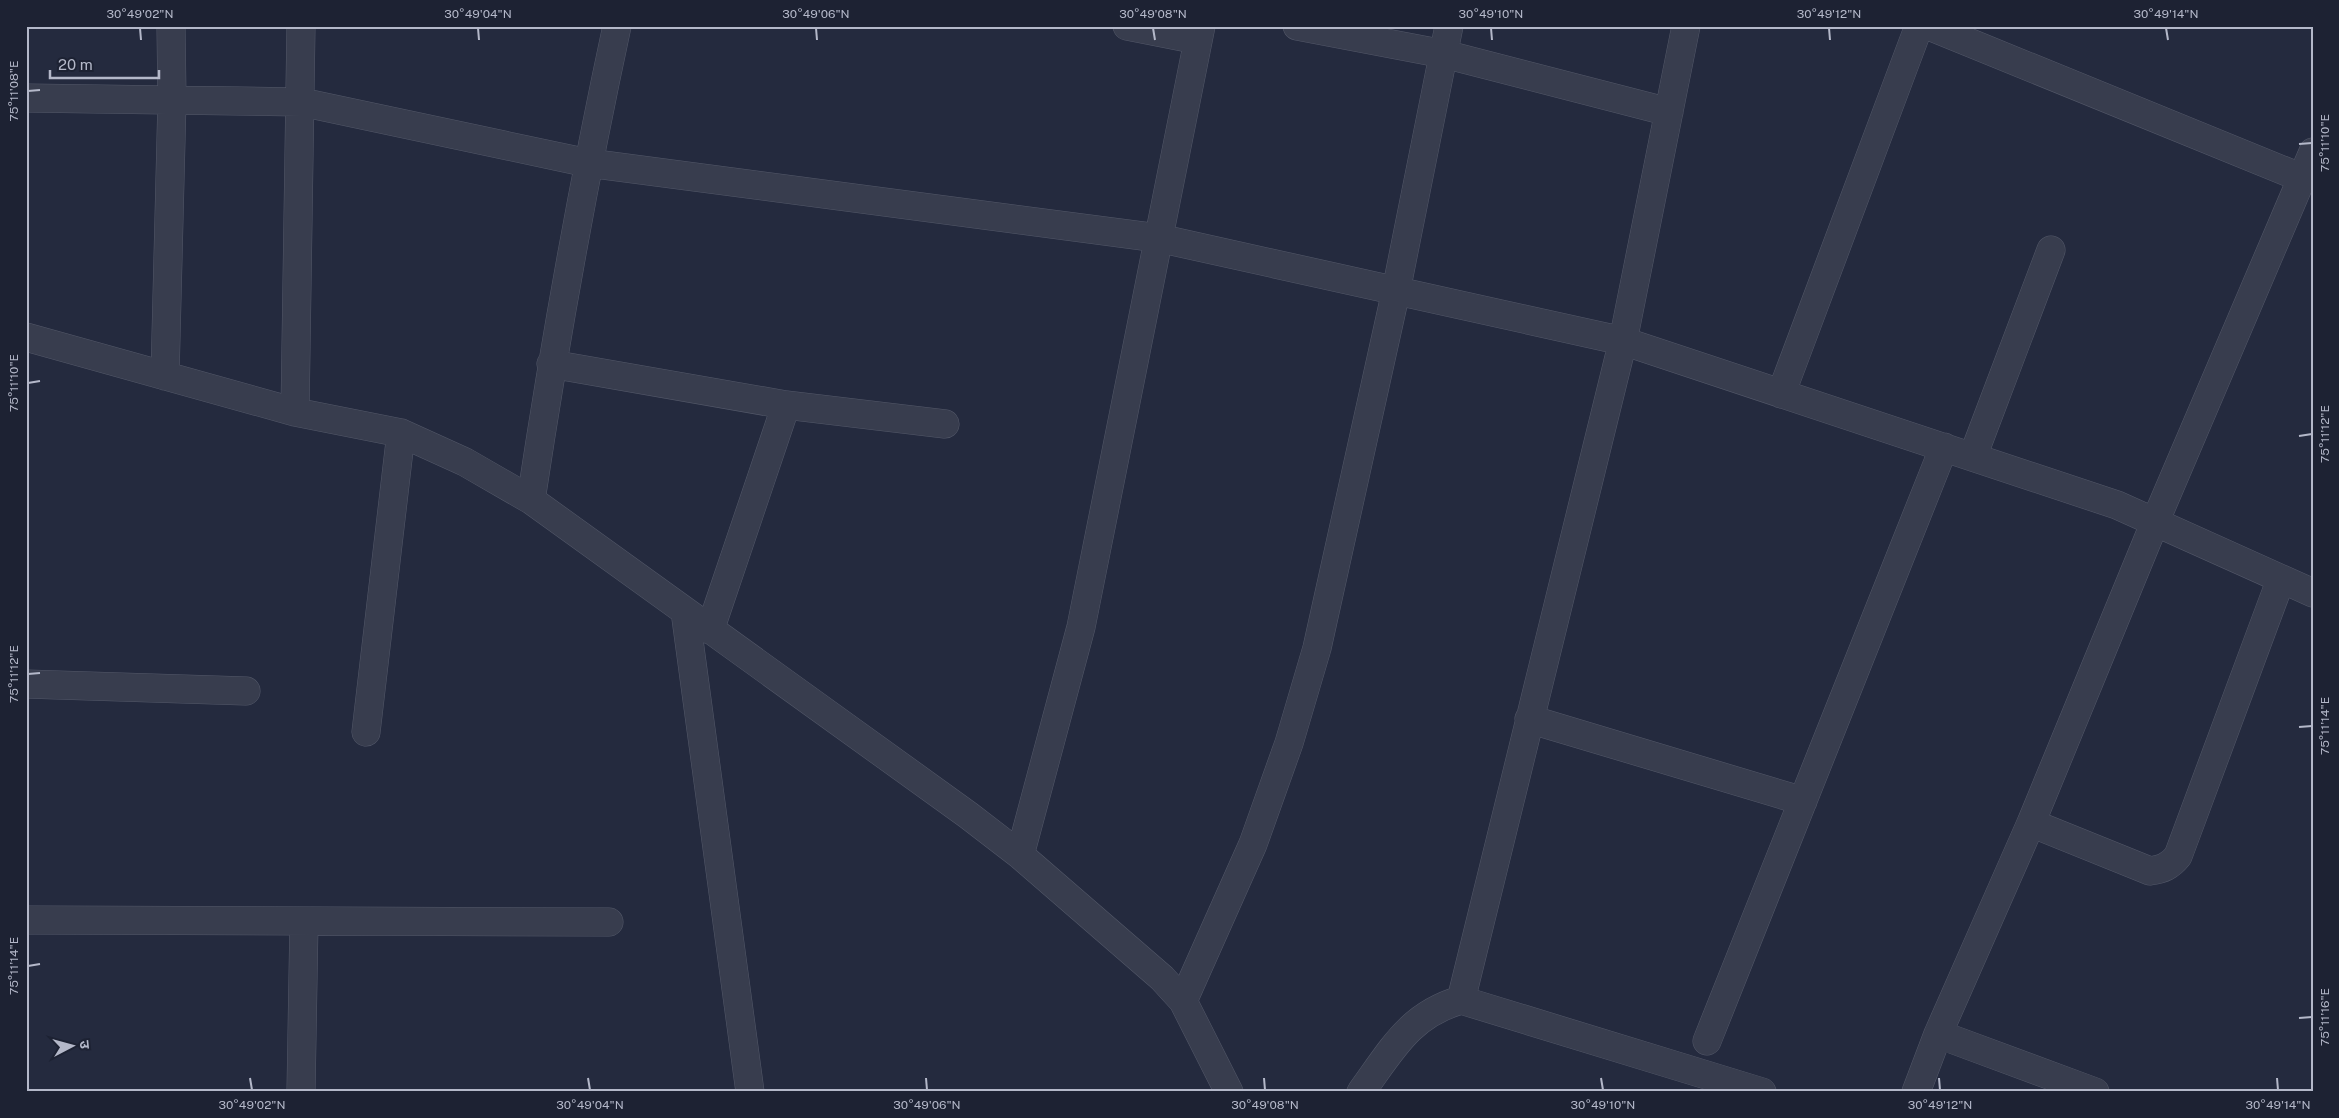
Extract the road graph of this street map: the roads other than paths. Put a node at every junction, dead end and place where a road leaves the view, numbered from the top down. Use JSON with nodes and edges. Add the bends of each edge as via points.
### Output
{"nodes":[{"id":1,"x":171,"y":26,"type":"edge"},
{"id":2,"x":301,"y":26,"type":"edge"},
{"id":3,"x":617,"y":26,"type":"edge"},
{"id":4,"x":1127,"y":26,"type":"edge"},
{"id":5,"x":1297,"y":26,"type":"edge"},
{"id":6,"x":1449,"y":26,"type":"edge"},
{"id":7,"x":1686,"y":26,"type":"edge"},
{"id":8,"x":1919,"y":26,"type":"edge"},
{"id":9,"x":1929,"y":26,"type":"edge"},
{"id":10,"x":1199,"y":33,"type":"edge"},
{"id":11,"x":1444,"y":54,"type":"junction"},
{"id":12,"x":26,"y":98,"type":"edge"},
{"id":13,"x":172,"y":100,"type":"junction"},
{"id":14,"x":301,"y":102,"type":"junction"},
{"id":15,"x":1669,"y":112,"type":"junction"},
{"id":16,"x":2313,"y":152,"type":"edge"},
{"id":17,"x":588,"y":163,"type":"junction"},
{"id":18,"x":2302,"y":178,"type":"junction"},
{"id":19,"x":1158,"y":238,"type":"junction"},
{"id":20,"x":2051,"y":250,"type":"dead end"},
{"id":21,"x":1396,"y":291,"type":"junction"},
{"id":22,"x":26,"y":337,"type":"edge"},
{"id":23,"x":1623,"y":341,"type":"junction"},
{"id":24,"x":551,"y":364,"type":"junction"},
{"id":25,"x":165,"y":376,"type":"junction"},
{"id":26,"x":1782,"y":394,"type":"junction"},
{"id":27,"x":786,"y":405,"type":"junction"},
{"id":28,"x":295,"y":412,"type":"junction"},
{"id":29,"x":945,"y":424,"type":"dead end"},
{"id":30,"x":401,"y":433,"type":"junction"},
{"id":31,"x":1944,"y":447,"type":"junction"},
{"id":32,"x":1973,"y":456,"type":"junction"},
{"id":33,"x":531,"y":500,"type":"junction"},
{"id":34,"x":2155,"y":522,"type":"junction"},
{"id":35,"x":2281,"y":579,"type":"junction"},
{"id":36,"x":2313,"y":593,"type":"edge"},
{"id":37,"x":684,"y":611,"type":"junction"},
{"id":38,"x":710,"y":630,"type":"junction"},
{"id":39,"x":26,"y":684,"type":"edge"},
{"id":40,"x":246,"y":691,"type":"dead end"},
{"id":41,"x":1529,"y":719,"type":"junction"},
{"id":42,"x":366,"y":732,"type":"dead end"},
{"id":43,"x":1803,"y":800,"type":"junction"},
{"id":44,"x":2031,"y":823,"type":"junction"},
{"id":45,"x":1020,"y":855,"type":"junction"},
{"id":46,"x":26,"y":920,"type":"edge"},
{"id":47,"x":304,"y":921,"type":"junction"},
{"id":48,"x":609,"y":922,"type":"dead end"},
{"id":49,"x":1461,"y":1000,"type":"junction"},
{"id":50,"x":1183,"y":1001,"type":"junction"},
{"id":51,"x":1938,"y":1034,"type":"junction"},
{"id":52,"x":1707,"y":1041,"type":"dead end"},
{"id":53,"x":301,"y":1092,"type":"edge"},
{"id":54,"x":750,"y":1092,"type":"edge"},
{"id":55,"x":1229,"y":1092,"type":"edge"},
{"id":56,"x":1361,"y":1092,"type":"edge"},
{"id":57,"x":1762,"y":1092,"type":"edge"},
{"id":58,"x":1916,"y":1092,"type":"edge"},
{"id":59,"x":2095,"y":1092,"type":"edge"}],
"edges":[{"from":1,"to":13,"type":"street"},
{"from":2,"to":14,"type":"street"},
{"from":3,"to":17,"type":"street"},
{"from":4,"to":10,"type":"street"},
{"from":5,"to":11,"type":"street"},
{"from":6,"to":11,"type":"street"},
{"from":7,"to":15,"type":"street"},
{"from":8,"to":26,"type":"street"},
{"from":9,"to":18,"type":"street"},
{"from":10,"to":19,"type":"street"},
{"from":11,"to":15,"type":"street"},
{"from":11,"to":21,"type":"street"},
{"from":12,"to":13,"type":"street"},
{"from":13,"to":14,"type":"street"},
{"from":13,"to":25,"type":"street"},
{"from":14,"to":17,"type":"street"},
{"from":14,"to":28,"type":"street"},
{"from":15,"to":23,"type":"street"},
{"from":16,"to":18,"type":"street"},
{"from":17,"to":19,"type":"street"},
{"from":17,"to":24,"type":"street"},
{"from":18,"to":34,"type":"street"},
{"from":19,"to":21,"type":"street"},
{"from":19,"to":45,"type":"street","via":[[1081,627]]},
{"from":20,"to":32,"type":"street"},
{"from":21,"to":23,"type":"street"},
{"from":21,"to":50,"type":"street","via":[[1317,648],[1289,743],[1253,844]]},
{"from":22,"to":25,"type":"street"},
{"from":23,"to":26,"type":"street"},
{"from":23,"to":41,"type":"street"},
{"from":24,"to":27,"type":"street"},
{"from":24,"to":33,"type":"street"},
{"from":25,"to":28,"type":"street"},
{"from":26,"to":31,"type":"street"},
{"from":27,"to":29,"type":"street"},
{"from":27,"to":38,"type":"street"},
{"from":28,"to":30,"type":"street"},
{"from":30,"to":33,"type":"street","via":[[465,462]]},
{"from":30,"to":42,"type":"street"},
{"from":31,"to":32,"type":"street"},
{"from":31,"to":43,"type":"street"},
{"from":32,"to":34,"type":"street","via":[[2117,505]]},
{"from":33,"to":37,"type":"street"},
{"from":34,"to":35,"type":"street"},
{"from":34,"to":44,"type":"street"},
{"from":35,"to":36,"type":"street"},
{"from":35,"to":44,"type":"street","via":[[2178,856],[2171,864],[2160,870],[2150,870]]},
{"from":37,"to":38,"type":"street"},
{"from":37,"to":54,"type":"street"},
{"from":38,"to":45,"type":"street"},
{"from":39,"to":40,"type":"street"},
{"from":41,"to":43,"type":"street"},
{"from":41,"to":49,"type":"street"},
{"from":43,"to":52,"type":"street"},
{"from":44,"to":51,"type":"street"},
{"from":45,"to":50,"type":"street","via":[[1110,931]]},
{"from":46,"to":47,"type":"street"},
{"from":47,"to":48,"type":"street"},
{"from":47,"to":53,"type":"street"},
{"from":49,"to":56,"type":"street","via":[[1440,1006],[1417,1020]]},
{"from":49,"to":57,"type":"street"},
{"from":50,"to":55,"type":"street"},
{"from":51,"to":58,"type":"street"},
{"from":51,"to":59,"type":"street"}]}
